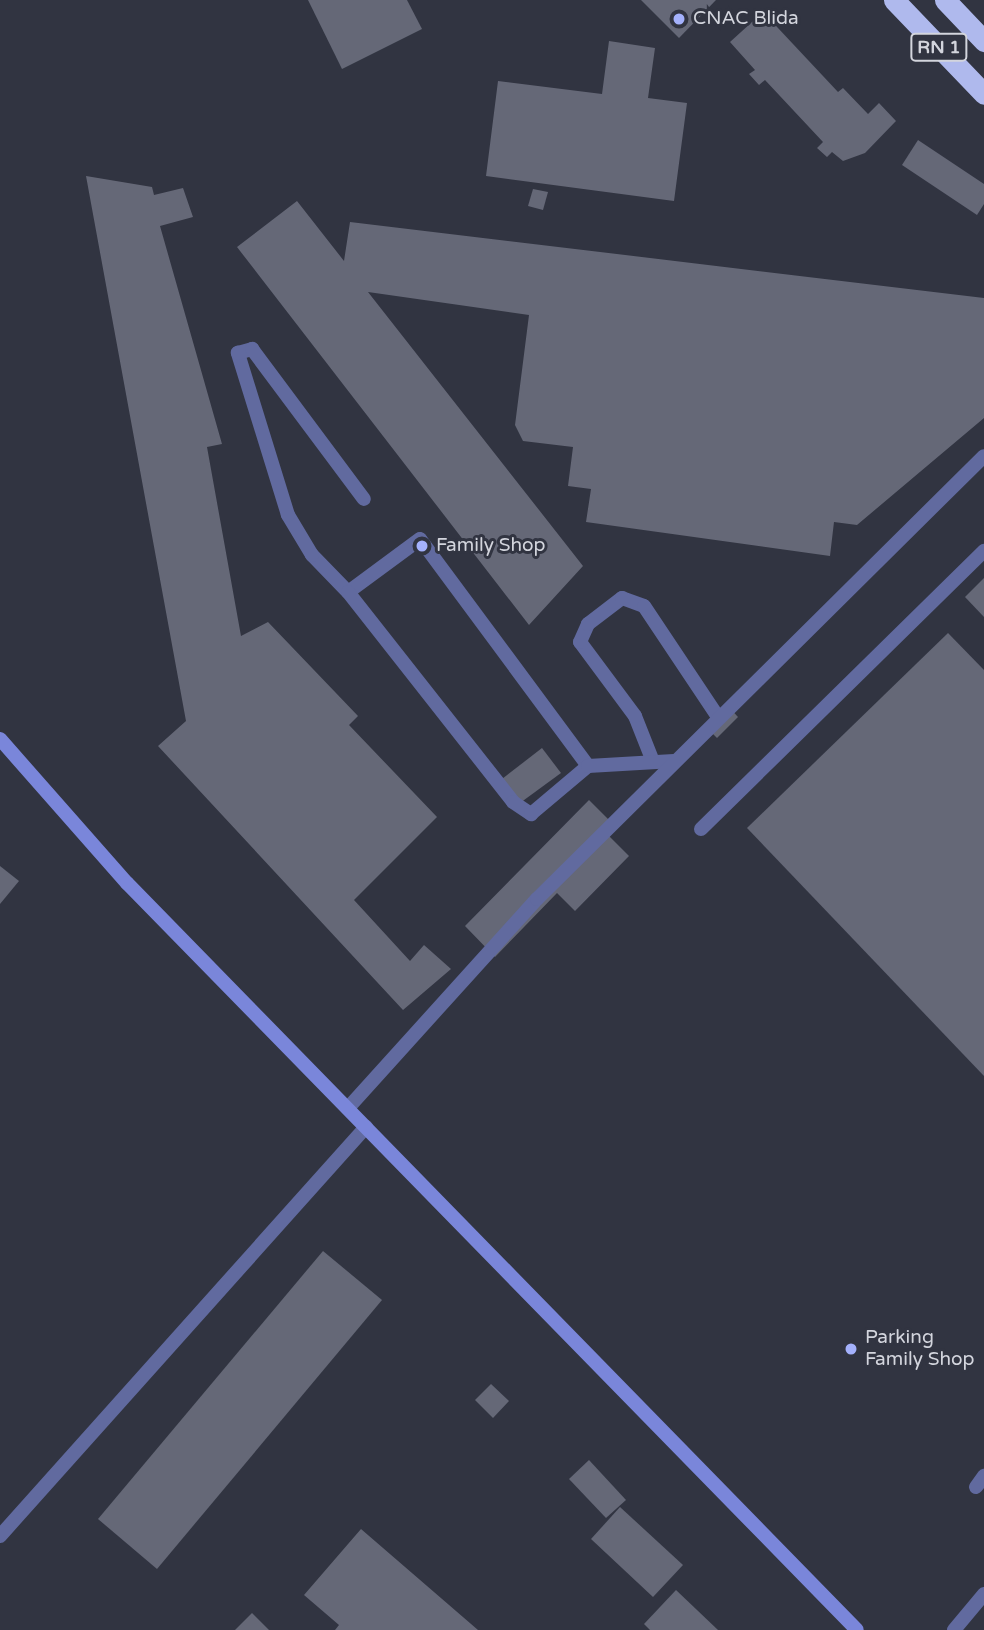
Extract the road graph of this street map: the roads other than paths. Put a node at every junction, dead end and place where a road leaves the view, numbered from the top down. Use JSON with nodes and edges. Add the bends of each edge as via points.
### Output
{"nodes":[{"id":1,"x":894,"y":0,"type":"edge"},
{"id":2,"x":945,"y":0,"type":"edge"},
{"id":3,"x":984,"y":41,"type":"edge"},
{"id":4,"x":984,"y":94,"type":"edge"},
{"id":5,"x":984,"y":456,"type":"edge"},
{"id":6,"x":364,"y":499,"type":"dead end"},
{"id":7,"x":984,"y":551,"type":"edge"},
{"id":8,"x":348,"y":592,"type":"junction"},
{"id":9,"x":718,"y":717,"type":"junction"},
{"id":10,"x":0,"y":739,"type":"edge"},
{"id":11,"x":652,"y":759,"type":"junction"},
{"id":12,"x":674,"y":761,"type":"junction"},
{"id":13,"x":589,"y":766,"type":"junction"},
{"id":14,"x":701,"y":829,"type":"dead end"},
{"id":15,"x":348,"y":1108,"type":"junction"},
{"id":16,"x":366,"y":1127,"type":"junction"},
{"id":17,"x":0,"y":1536,"type":"edge"},
{"id":18,"x":984,"y":1594,"type":"edge"},
{"id":19,"x":857,"y":1630,"type":"edge"},
{"id":20,"x":954,"y":1630,"type":"edge"}],
"edges":[{"from":1,"to":4,"type":"highway","number":"RN 1"},
{"from":2,"to":3,"type":"highway","number":"RN 1"},
{"from":5,"to":9,"type":"street"},
{"from":6,"to":8,"type":"street","via":[[251,349],[238,353],[288,515],[312,555]]},
{"from":7,"to":14,"type":"street"},
{"from":8,"to":13,"type":"street","via":[[513,802],[531,814]]},
{"from":8,"to":13,"type":"street","via":[[420,539]]},
{"from":9,"to":11,"type":"street","via":[[644,606],[622,598],[615,602],[588,624],[580,642],[635,716]]},
{"from":9,"to":12,"type":"street"},
{"from":10,"to":15,"type":"street","via":[[127,884]]},
{"from":11,"to":12,"type":"street"},
{"from":11,"to":13,"type":"street"},
{"from":12,"to":15,"type":"street","via":[[537,899]]},
{"from":15,"to":16,"type":"street"},
{"from":16,"to":17,"type":"street"},
{"from":16,"to":19,"type":"street"},
{"from":18,"to":20,"type":"street"}]}
